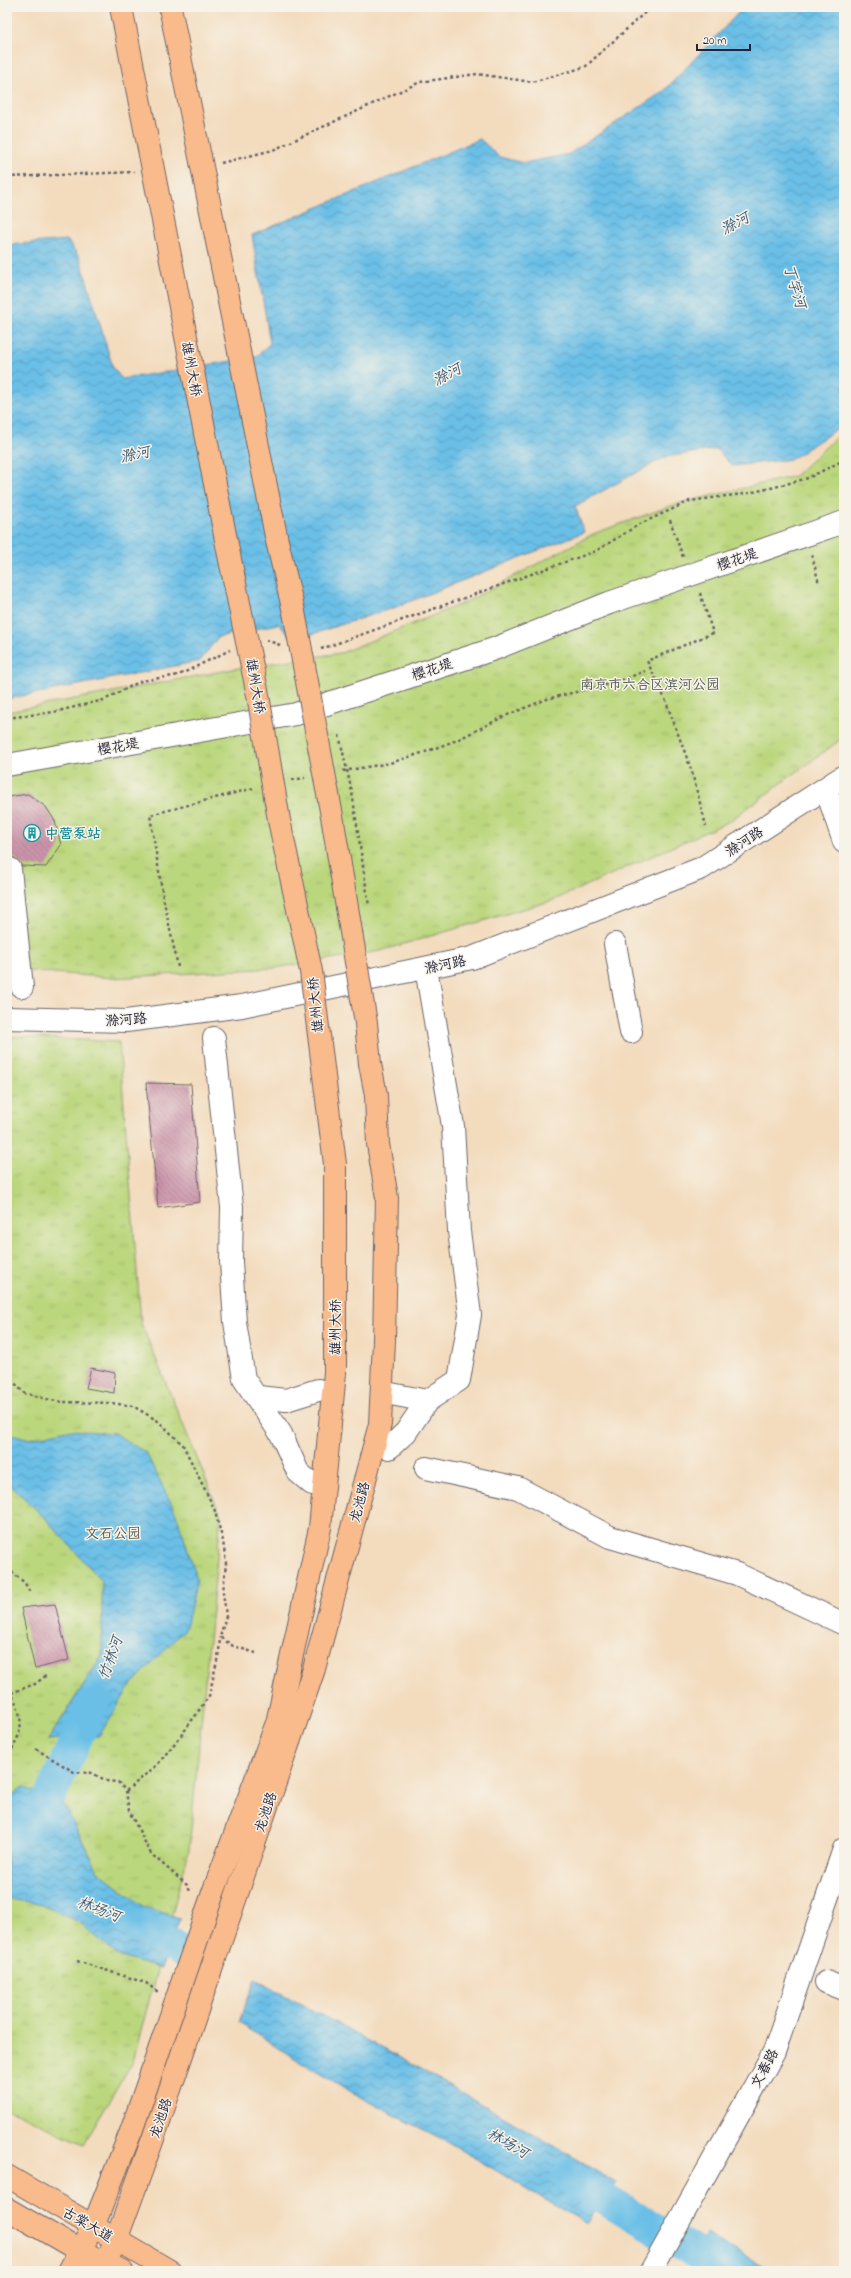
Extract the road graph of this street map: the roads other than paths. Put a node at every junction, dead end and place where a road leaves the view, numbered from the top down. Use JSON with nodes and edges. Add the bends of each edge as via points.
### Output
{"nodes":[{"id":1,"x":121,"y":7,"type":"edge"},
{"id":2,"x":170,"y":7,"type":"edge"},
{"id":3,"x":844,"y":522,"type":"edge"},
{"id":4,"x":7,"y":765,"type":"edge"},
{"id":5,"x":844,"y":776,"type":"edge"},
{"id":6,"x":826,"y":788,"type":"junction"},
{"id":7,"x":844,"y":842,"type":"edge"},
{"id":8,"x":10,"y":869,"type":"dead end"},
{"id":9,"x":615,"y":944,"type":"dead end"},
{"id":10,"x":428,"y":980,"type":"dead end"},
{"id":11,"x":22,"y":987,"type":"dead end"},
{"id":12,"x":9,"y":1026,"type":"edge"},
{"id":13,"x":632,"y":1032,"type":"dead end"},
{"id":14,"x":214,"y":1038,"type":"dead end"},
{"id":15,"x":335,"y":1372,"type":"joint"},
{"id":16,"x":318,"y":1390,"type":"dead end"},
{"id":17,"x":386,"y":1393,"type":"dead end"},
{"id":18,"x":258,"y":1397,"type":"junction"},
{"id":19,"x":427,"y":1401,"type":"junction"},
{"id":20,"x":388,"y":1448,"type":"dead end"},
{"id":21,"x":426,"y":1468,"type":"dead end"},
{"id":22,"x":312,"y":1484,"type":"dead end"},
{"id":23,"x":844,"y":1624,"type":"edge"},
{"id":24,"x":844,"y":1850,"type":"edge"},
{"id":25,"x":7,"y":2176,"type":"edge"},
{"id":26,"x":7,"y":2210,"type":"edge"},
{"id":27,"x":93,"y":2227,"type":"junction"},
{"id":28,"x":116,"y":2240,"type":"junction"},
{"id":29,"x":80,"y":2251,"type":"junction"},
{"id":30,"x":110,"y":2268,"type":"edge"},
{"id":31,"x":652,"y":2269,"type":"edge"},
{"id":32,"x":69,"y":2271,"type":"edge"},
{"id":33,"x":170,"y":2271,"type":"edge"}],
"edges":[{"from":1,"to":15,"type":"main road","name":"雄州大桥","bridge":true,"via":[[258,695],[279,820],[311,971],[335,1164]]},
{"from":2,"to":28,"type":"main road","name":"龙池路","bridge":true,"via":[[277,541],[294,612],[332,816],[366,1023],[376,1095],[378,1144],[388,1198],[380,1424],[314,1669]]},
{"from":3,"to":4,"type":"street","name":"樱花堤","via":[[609,603],[494,649],[296,714]]},
{"from":5,"to":6,"type":"street","name":"滁河路"},
{"from":6,"to":7,"type":"street"},
{"from":6,"to":12,"type":"street","name":"滁河路","via":[[702,868],[472,958],[234,1007],[126,1021]]},
{"from":8,"to":11,"type":"street"},
{"from":9,"to":13,"type":"street"},
{"from":10,"to":19,"type":"street","via":[[453,1126],[459,1231],[470,1315],[459,1380]]},
{"from":14,"to":18,"type":"street","via":[[232,1207],[231,1262],[235,1322],[244,1378]]},
{"from":15,"to":27,"type":"main road","name":"龙池路","via":[[320,1528],[277,1723],[214,1890],[132,2129]]},
{"from":16,"to":18,"type":"street","via":[[286,1400]]},
{"from":17,"to":19,"type":"street"},
{"from":18,"to":22,"type":"street","via":[[281,1434],[298,1472]]},
{"from":19,"to":20,"type":"street","via":[[406,1432]]},
{"from":21,"to":23,"type":"street","via":[[518,1488],[610,1536],[736,1574]]},
{"from":24,"to":31,"type":"street","name":"文春路","via":[[774,2052]]},
{"from":25,"to":27,"type":"main road","name":"古棠大道"},
{"from":26,"to":29,"type":"main road","name":"古棠大道"},
{"from":27,"to":28,"type":"main road","name":"古棠大道"},
{"from":27,"to":29,"type":"main road","name":"龙池路"},
{"from":28,"to":30,"type":"main road","name":"龙池路"},
{"from":28,"to":33,"type":"main road","name":"古棠大道"},
{"from":29,"to":30,"type":"main road","name":"古棠大道"},
{"from":29,"to":32,"type":"main road","name":"龙池路"}]}
